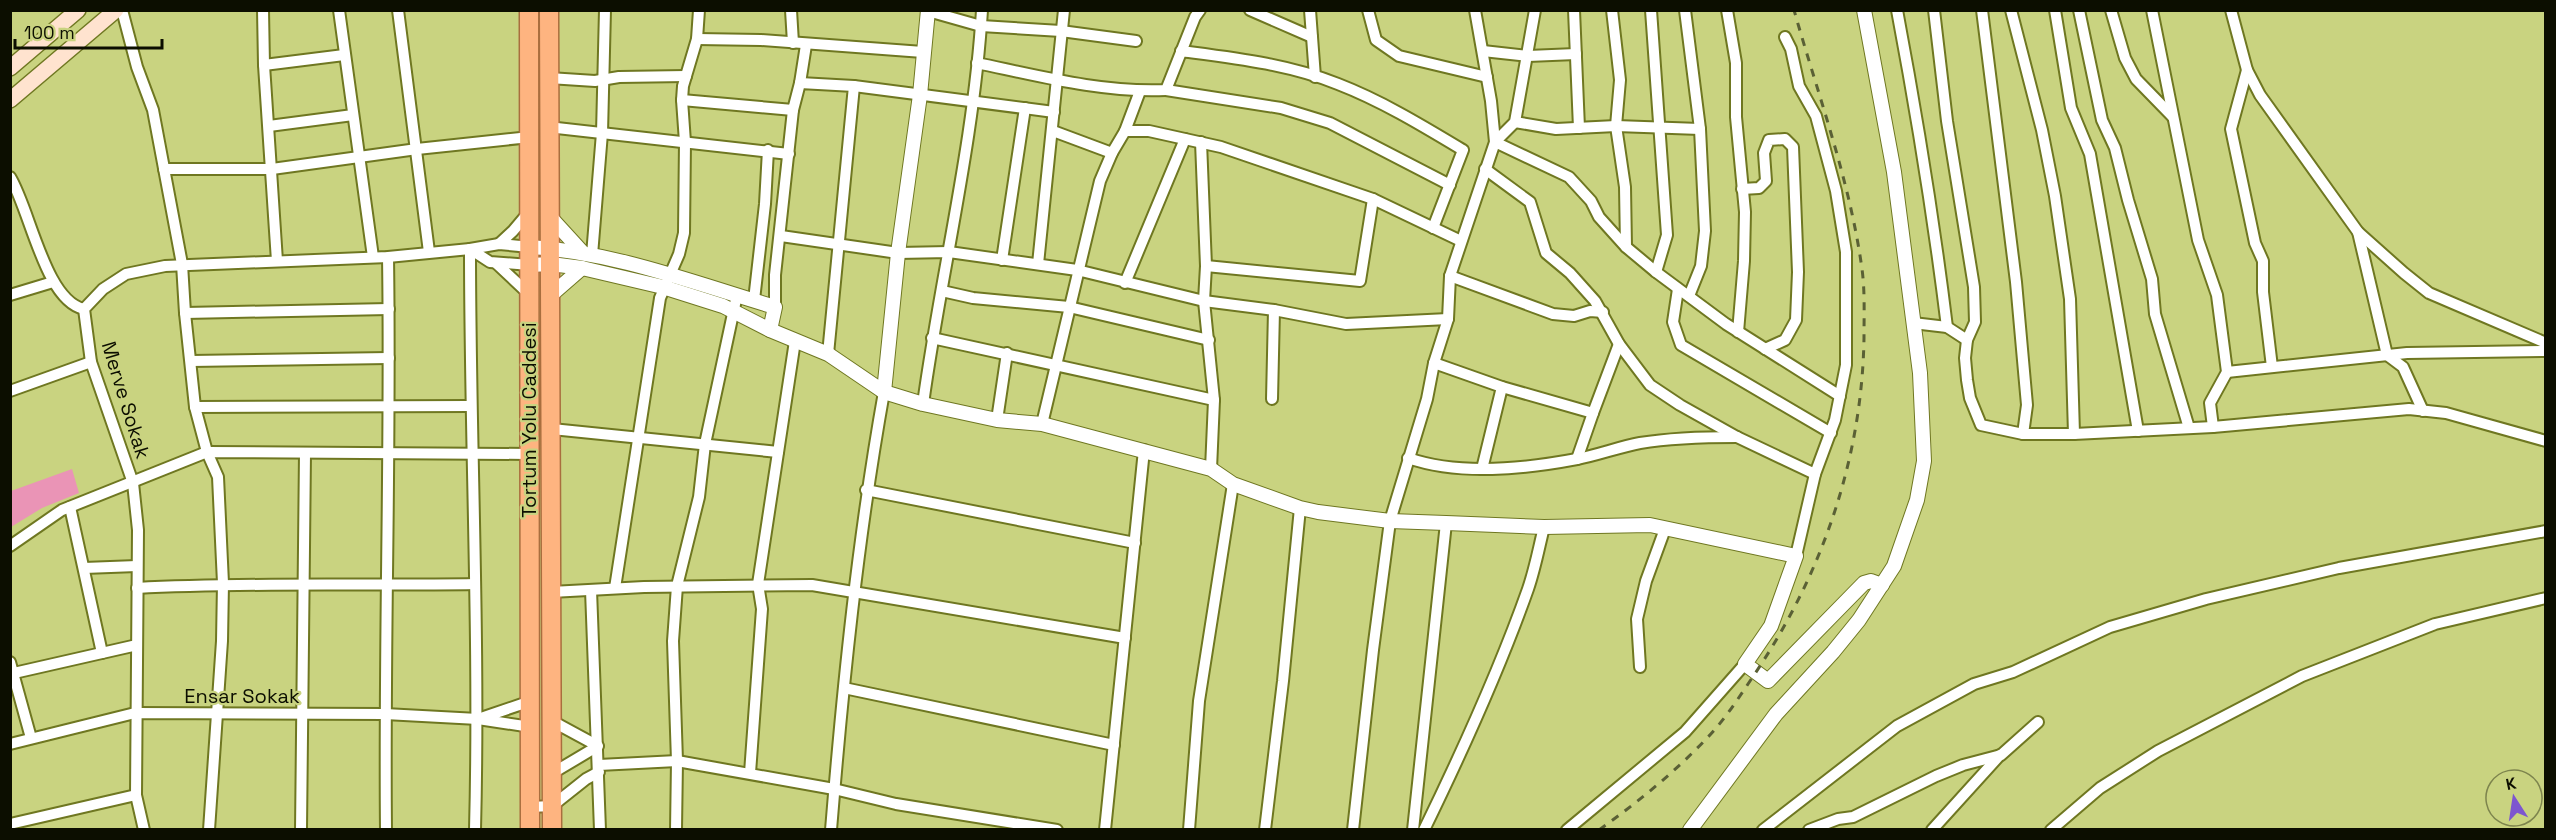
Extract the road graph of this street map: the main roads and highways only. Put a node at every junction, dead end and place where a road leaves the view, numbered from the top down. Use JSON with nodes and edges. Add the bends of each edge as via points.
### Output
{"nodes":[{"id":1,"x":78,"y":10,"type":"edge"},
{"id":2,"x":116,"y":10,"type":"edge"},
{"id":3,"x":530,"y":10,"type":"edge"},
{"id":4,"x":549,"y":10,"type":"edge"},
{"id":5,"x":10,"y":68,"type":"edge"},
{"id":6,"x":10,"y":100,"type":"edge"},
{"id":7,"x":530,"y":830,"type":"edge"},
{"id":8,"x":552,"y":830,"type":"edge"}],
"edges":[{"from":1,"to":5,"type":"main road"},
{"from":2,"to":6,"type":"main road"},
{"from":3,"to":7,"type":"highway","name":"Tortum Yolu Caddesi"},
{"from":4,"to":8,"type":"highway","name":"Tortum Yolu Caddesi"}]}
